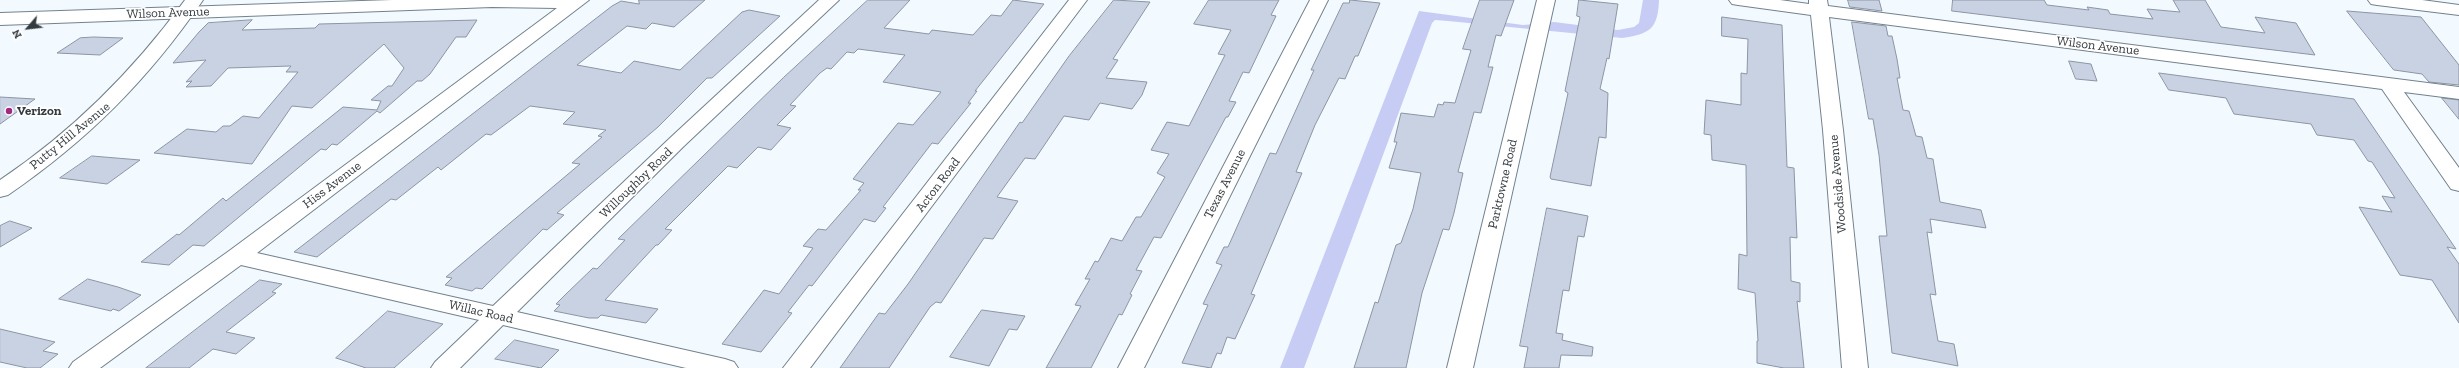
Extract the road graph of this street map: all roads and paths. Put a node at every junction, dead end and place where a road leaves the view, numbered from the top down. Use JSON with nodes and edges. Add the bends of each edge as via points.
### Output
{"nodes":[{"id":1,"x":830,"y":0,"type":"edge"},
{"id":2,"x":1078,"y":0,"type":"edge"},
{"id":3,"x":1319,"y":0,"type":"edge"},
{"id":4,"x":1546,"y":0,"type":"edge"},
{"id":5,"x":1738,"y":0,"type":"edge"},
{"id":6,"x":2377,"y":0,"type":"edge"},
{"id":7,"x":463,"y":2,"type":"edge"},
{"id":8,"x":578,"y":2,"type":"edge"},
{"id":9,"x":366,"y":4,"type":"edge"},
{"id":10,"x":1819,"y":5,"type":"edge"},
{"id":11,"x":189,"y":6,"type":"edge"},
{"id":12,"x":2459,"y":10,"type":"edge"},
{"id":13,"x":0,"y":19,"type":"edge"},
{"id":14,"x":2388,"y":83,"type":"junction"},
{"id":15,"x":2459,"y":93,"type":"edge"},
{"id":16,"x":2459,"y":184,"type":"edge"},
{"id":17,"x":0,"y":190,"type":"edge"},
{"id":18,"x":237,"y":256,"type":"junction"},
{"id":19,"x":499,"y":316,"type":"junction"},
{"id":20,"x":82,"y":368,"type":"edge"},
{"id":21,"x":444,"y":368,"type":"edge"},
{"id":22,"x":726,"y":368,"type":"edge"},
{"id":23,"x":796,"y":368,"type":"edge"},
{"id":24,"x":1131,"y":368,"type":"edge"},
{"id":25,"x":1460,"y":368,"type":"edge"},
{"id":26,"x":1855,"y":368,"type":"edge"}],
"edges":[{"from":1,"to":19,"type":"street","name":"Willoughby Road","via":[[677,142]]},
{"from":2,"to":23,"type":"street","name":"Acton Road"},
{"from":3,"to":24,"type":"street","name":"Texas Avenue"},
{"from":4,"to":25,"type":"street","name":"Parktowne Road"},
{"from":5,"to":10,"type":"street","name":"Wilson Avenue"},
{"from":6,"to":12,"type":"street"},
{"from":7,"to":8,"type":"street","name":"Wilson Avenue"},
{"from":7,"to":9,"type":"street","name":"Wilson Avenue"},
{"from":8,"to":18,"type":"street","name":"Hiss Avenue"},
{"from":9,"to":11,"type":"street","name":"Wilson Avenue"},
{"from":10,"to":14,"type":"street","name":"Wilson Avenue"},
{"from":10,"to":26,"type":"street","name":"Woodside Avenue","via":[[1834,130]]},
{"from":11,"to":13,"type":"street","name":"Wilson Avenue"},
{"from":11,"to":17,"type":"street","name":"Putty Hill Avenue","via":[[143,67],[106,108],[50,155]]},
{"from":14,"to":15,"type":"street","name":"Wilson Avenue"},
{"from":14,"to":16,"type":"street"},
{"from":18,"to":19,"type":"street","name":"Willac Road"},
{"from":18,"to":20,"type":"street","name":"Hiss Avenue"},
{"from":19,"to":21,"type":"street","name":"Willoughby Road"},
{"from":19,"to":22,"type":"street","name":"Willac Road"}]}
